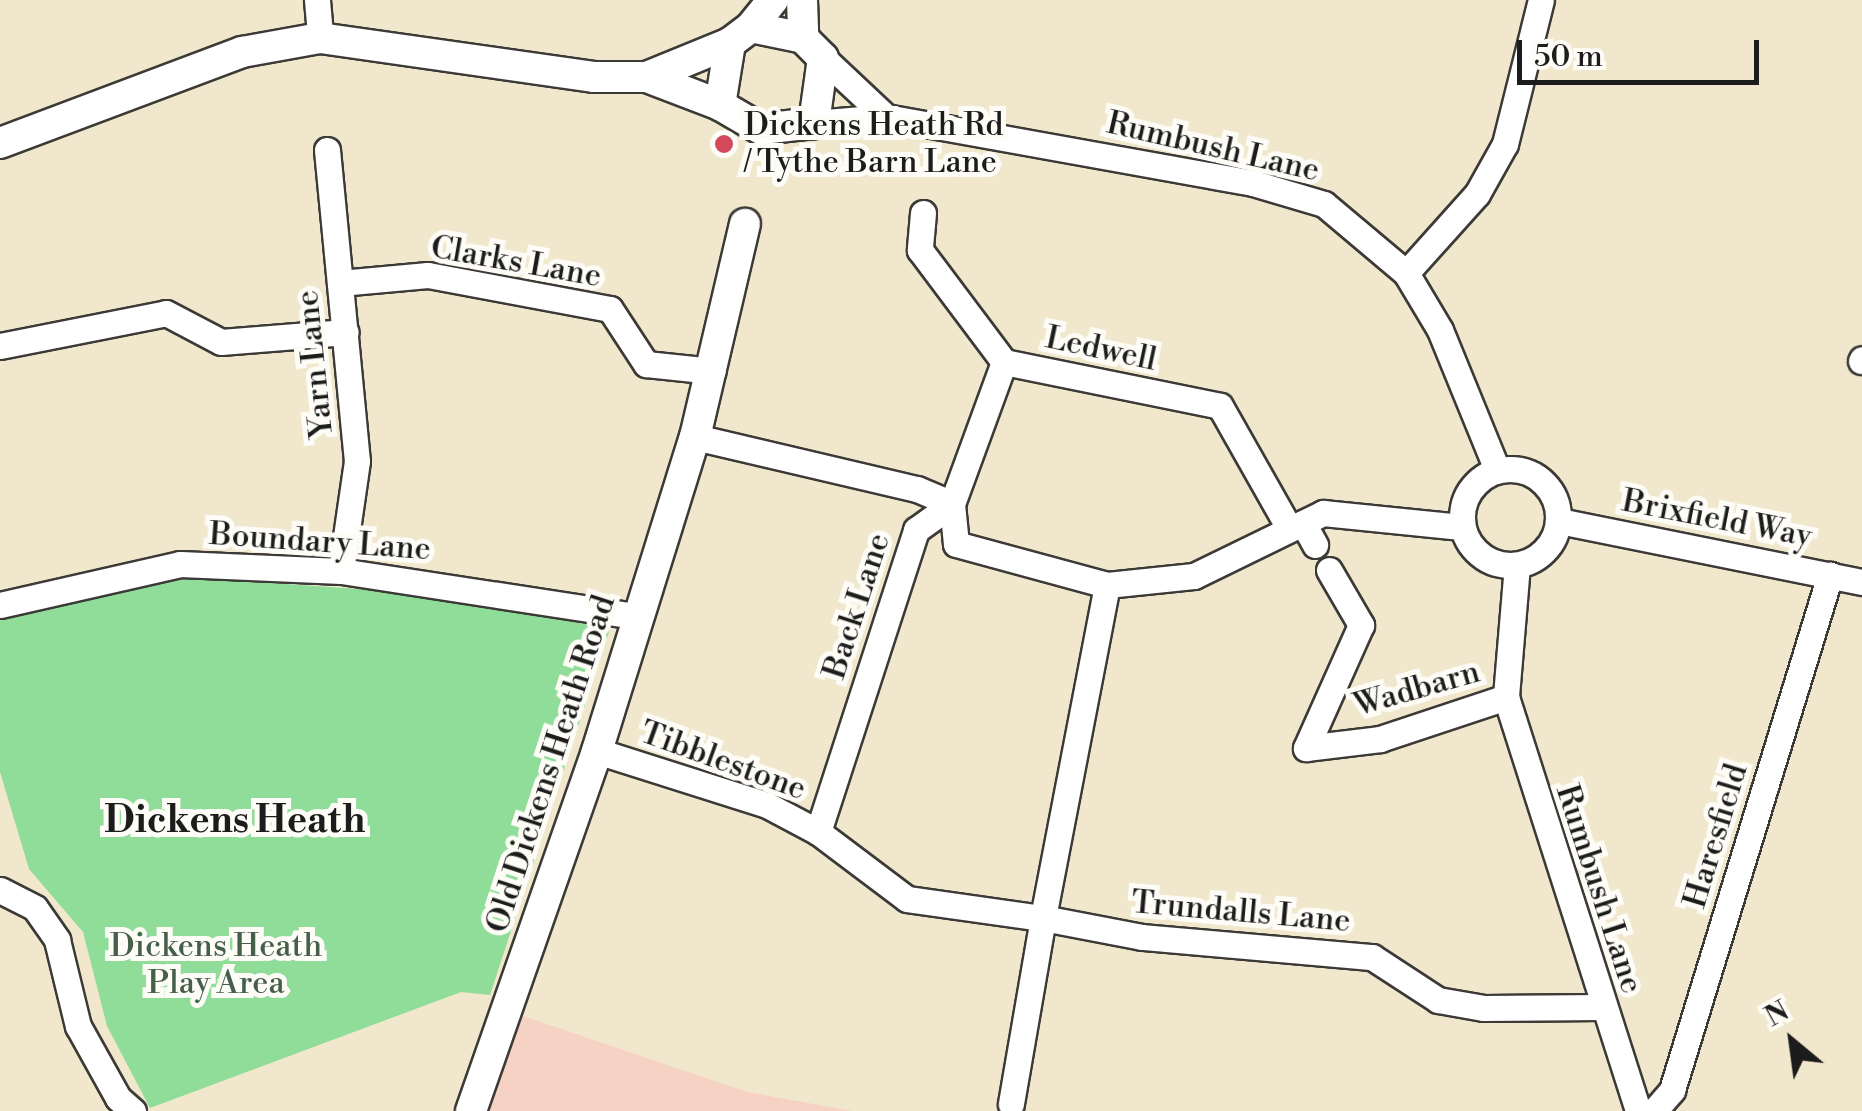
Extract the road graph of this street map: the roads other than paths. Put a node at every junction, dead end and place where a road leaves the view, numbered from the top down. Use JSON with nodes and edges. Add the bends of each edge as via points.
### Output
{"nodes":[{"id":1,"x":317,"y":0,"type":"edge"},
{"id":2,"x":773,"y":0,"type":"edge"},
{"id":3,"x":802,"y":0,"type":"edge"},
{"id":4,"x":1541,"y":0,"type":"edge"},
{"id":5,"x":740,"y":34,"type":"junction"},
{"id":6,"x":320,"y":38,"type":"junction"},
{"id":7,"x":813,"y":48,"type":"junction"},
{"id":8,"x":647,"y":78,"type":"junction"},
{"id":9,"x":720,"y":105,"type":"junction"},
{"id":10,"x":886,"y":118,"type":"junction"},
{"id":11,"x":814,"y":122,"type":"junction"},
{"id":12,"x":0,"y":143,"type":"edge"},
{"id":13,"x":327,"y":150,"type":"dead end"},
{"id":14,"x":923,"y":213,"type":"dead end"},
{"id":15,"x":745,"y":224,"type":"dead end"},
{"id":16,"x":1406,"y":273,"type":"junction"},
{"id":17,"x":340,"y":283,"type":"junction"},
{"id":18,"x":346,"y":332,"type":"junction"},
{"id":19,"x":0,"y":346,"type":"edge"},
{"id":20,"x":1004,"y":362,"type":"junction"},
{"id":21,"x":712,"y":372,"type":"junction"},
{"id":22,"x":694,"y":437,"type":"junction"},
{"id":23,"x":1497,"y":470,"type":"junction"},
{"id":24,"x":952,"y":504,"type":"junction"},
{"id":25,"x":1559,"y":521,"type":"junction"},
{"id":26,"x":1462,"y":527,"type":"junction"},
{"id":27,"x":1303,"y":532,"type":"junction"},
{"id":28,"x":1517,"y":565,"type":"junction"},
{"id":29,"x":1329,"y":570,"type":"dead end"},
{"id":30,"x":341,"y":571,"type":"junction"},
{"id":31,"x":1830,"y":575,"type":"junction"},
{"id":32,"x":1862,"y":582,"type":"edge"},
{"id":33,"x":1107,"y":584,"type":"junction"},
{"id":34,"x":0,"y":605,"type":"edge"},
{"id":35,"x":636,"y":616,"type":"junction"},
{"id":36,"x":1506,"y":697,"type":"junction"},
{"id":37,"x":597,"y":751,"type":"junction"},
{"id":38,"x":818,"y":832,"type":"junction"},
{"id":39,"x":0,"y":890,"type":"edge"},
{"id":40,"x":1043,"y":918,"type":"junction"},
{"id":41,"x":1602,"y":1006,"type":"junction"},
{"id":42,"x":1011,"y":1104,"type":"dead end"},
{"id":43,"x":133,"y":1111,"type":"edge"},
{"id":44,"x":470,"y":1111,"type":"edge"},
{"id":45,"x":1638,"y":1111,"type":"edge"},
{"id":46,"x":1654,"y":1111,"type":"edge"}],
"edges":[{"from":1,"to":6,"type":"street"},
{"from":2,"to":5,"type":"street"},
{"from":3,"to":7,"type":"street"},
{"from":4,"to":16,"type":"street","via":[[1505,144],[1477,194]]},
{"from":5,"to":7,"type":"street"},
{"from":5,"to":8,"type":"street"},
{"from":5,"to":9,"type":"street"},
{"from":6,"to":8,"type":"street","via":[[593,77]]},
{"from":6,"to":12,"type":"street","via":[[242,52]]},
{"from":7,"to":10,"type":"street"},
{"from":7,"to":11,"type":"street"},
{"from":8,"to":9,"type":"street"},
{"from":9,"to":11,"type":"street","via":[[761,129]]},
{"from":10,"to":11,"type":"street","name":"Rumbush Lane"},
{"from":10,"to":16,"type":"street","name":"Rumbush Lane","via":[[1253,183],[1324,204]]},
{"from":13,"to":17,"type":"street","name":"Yarn Lane"},
{"from":14,"to":20,"type":"street","name":"Ledwell","via":[[920,250]]},
{"from":15,"to":21,"type":"street","name":"Old Dickens Heath Road"},
{"from":16,"to":23,"type":"street","name":"Rumbush Lane","via":[[1440,330]]},
{"from":17,"to":18,"type":"street","name":"Yarn Lane"},
{"from":17,"to":21,"type":"street","name":"Clarks Lane","via":[[428,275],[610,309],[646,364]]},
{"from":18,"to":19,"type":"street","via":[[221,342],[166,313]]},
{"from":18,"to":30,"type":"street","name":"Yarn Lane","via":[[357,462]]},
{"from":20,"to":24,"type":"street"},
{"from":20,"to":27,"type":"street","name":"Ledwell","via":[[1220,406]]},
{"from":21,"to":22,"type":"street","name":"Old Dickens Heath Road"},
{"from":22,"to":24,"type":"street","via":[[917,489]]},
{"from":22,"to":35,"type":"street","name":"Old Dickens Heath Road"},
{"from":23,"to":25,"type":"street","via":[[1513,468],[1541,480],[1558,506]]},
{"from":23,"to":26,"type":"street","via":[[1473,486]]},
{"from":24,"to":33,"type":"street","via":[[956,544]]},
{"from":24,"to":38,"type":"street","name":"Back Lane","via":[[916,530]]},
{"from":25,"to":28,"type":"street","via":[[1546,550]]},
{"from":25,"to":31,"type":"street","name":"Brixfield Way"},
{"from":26,"to":27,"type":"street","via":[[1323,513]]},
{"from":26,"to":28,"type":"street","via":[[1477,552]]},
{"from":27,"to":33,"type":"street","via":[[1194,576]]},
{"from":28,"to":36,"type":"street","name":"Rumbush Lane"},
{"from":29,"to":36,"type":"street","name":"Wadbarn","via":[[1361,625],[1306,748],[1380,739]]},
{"from":30,"to":34,"type":"street","name":"Boundary Lane","via":[[180,564]]},
{"from":30,"to":35,"type":"street","name":"Boundary Lane"},
{"from":31,"to":32,"type":"street","name":"Brixfield Way"},
{"from":31,"to":46,"type":"street","name":"Haresfield","via":[[1672,1090]]},
{"from":33,"to":40,"type":"street"},
{"from":35,"to":37,"type":"street","name":"Old Dickens Heath Road"},
{"from":36,"to":41,"type":"street","name":"Rumbush Lane"},
{"from":37,"to":38,"type":"street","name":"Tibblestone","via":[[767,805]]},
{"from":37,"to":44,"type":"street","name":"Old Dickens Heath Road"},
{"from":38,"to":40,"type":"street","name":"Tibblestone","via":[[907,899]]},
{"from":39,"to":43,"type":"street","via":[[35,908],[57,940],[78,1026]]},
{"from":40,"to":41,"type":"street","name":"Trundalls Lane","via":[[1142,937],[1372,957],[1438,1000],[1484,1008]]},
{"from":40,"to":42,"type":"street"},
{"from":41,"to":45,"type":"street","name":"Rumbush Lane"}]}
